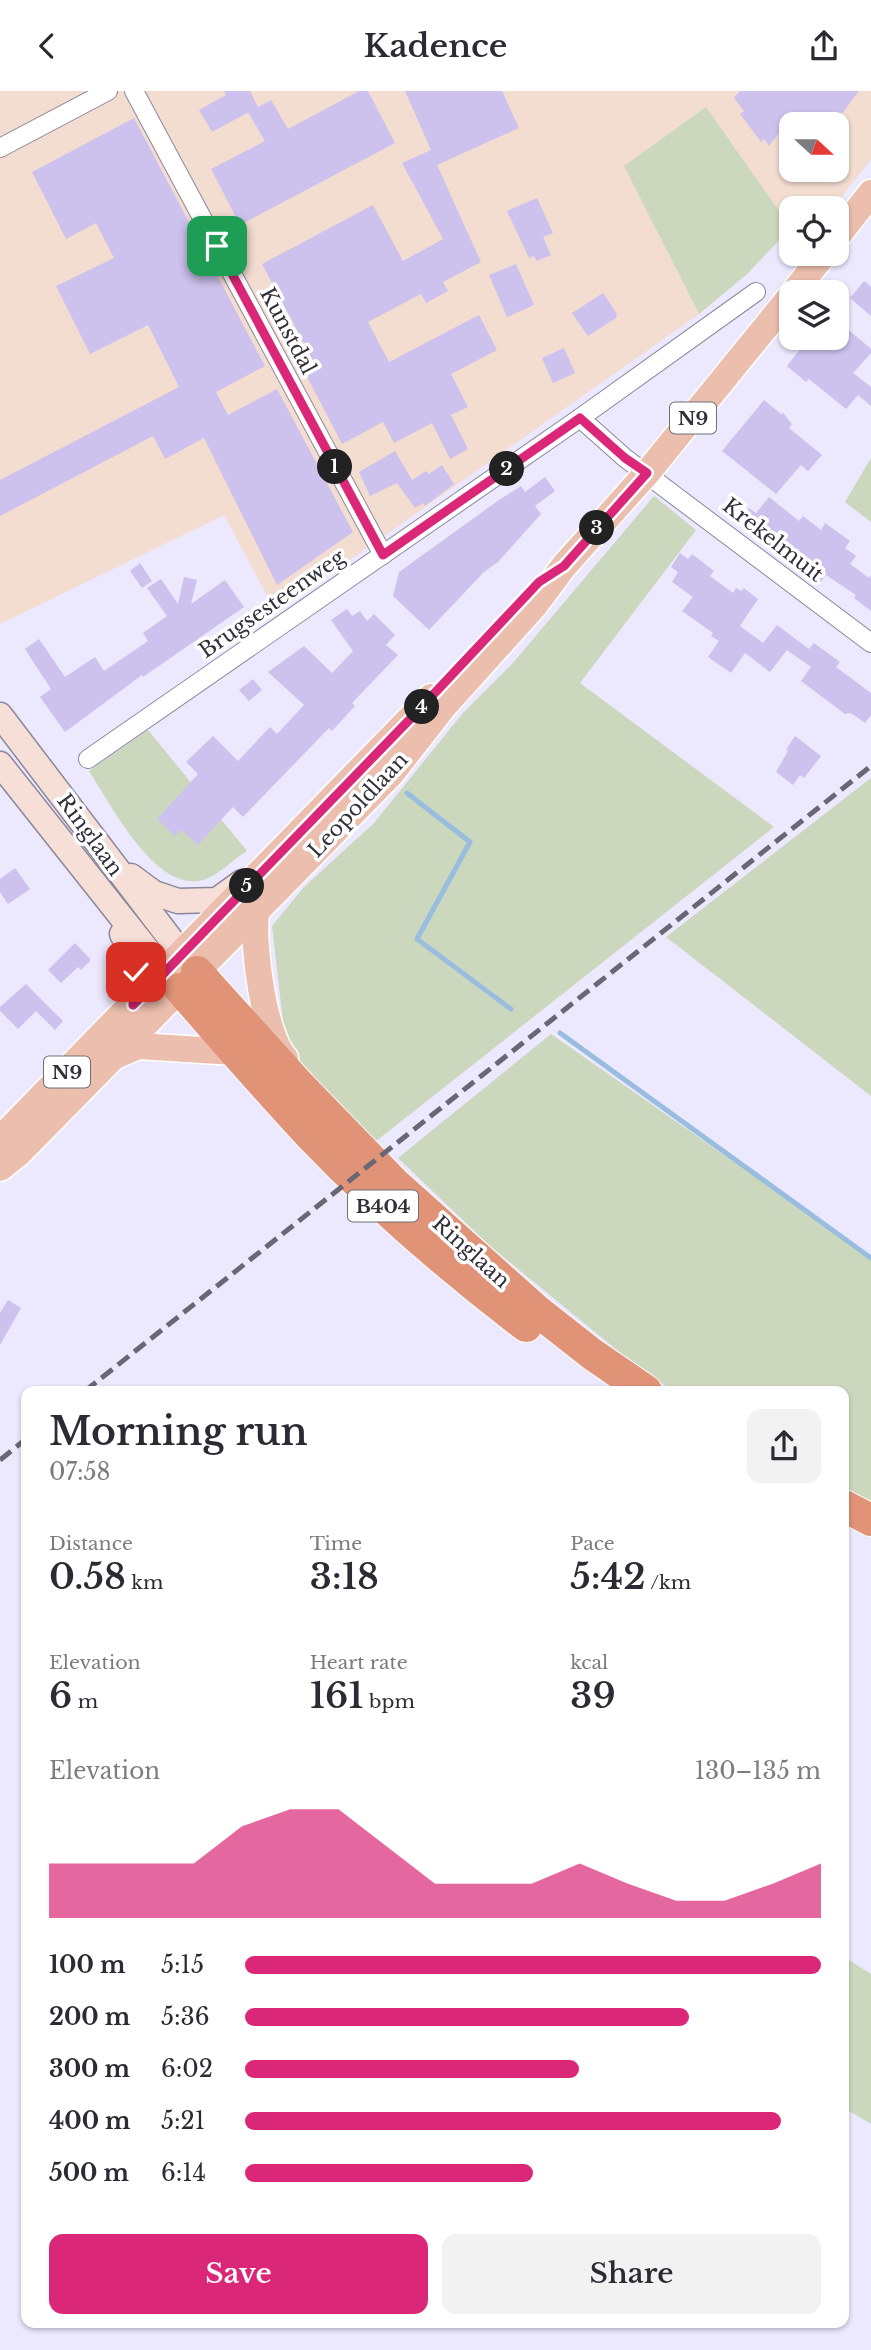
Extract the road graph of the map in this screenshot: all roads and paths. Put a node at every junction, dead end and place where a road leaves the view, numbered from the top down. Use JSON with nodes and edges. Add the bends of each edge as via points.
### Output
{"nodes":[{"id":1,"x":108,"y":91,"type":"edge"},
{"id":2,"x":134,"y":91,"type":"edge"},
{"id":3,"x":0,"y":148,"type":"edge"},
{"id":4,"x":871,"y":193,"type":"edge"},
{"id":5,"x":849,"y":221,"type":"edge"},
{"id":6,"x":815,"y":266,"type":"edge"},
{"id":7,"x":803,"y":280,"type":"edge"},
{"id":8,"x":756,"y":292,"type":"dead end"},
{"id":9,"x":779,"y":311,"type":"edge"},
{"id":10,"x":580,"y":418,"type":"junction"},
{"id":11,"x":647,"y":473,"type":"junction"},
{"id":12,"x":383,"y":555,"type":"junction"},
{"id":13,"x":564,"y":566,"type":"junction"},
{"id":14,"x":871,"y":643,"type":"edge"},
{"id":15,"x":0,"y":715,"type":"edge"},
{"id":16,"x":88,"y":759,"type":"dead end"},
{"id":17,"x":0,"y":764,"type":"edge"},
{"id":18,"x":105,"y":851,"type":"junction"},
{"id":19,"x":259,"y":874,"type":"junction"},
{"id":20,"x":115,"y":910,"type":"junction"},
{"id":21,"x":256,"y":914,"type":"junction"},
{"id":22,"x":181,"y":972,"type":"junction"},
{"id":23,"x":133,"y":1005,"type":"junction"},
{"id":24,"x":234,"y":1052,"type":"junction"},
{"id":25,"x":114,"y":1056,"type":"junction"},
{"id":26,"x":300,"y":1086,"type":"junction"},
{"id":27,"x":0,"y":1139,"type":"edge"},
{"id":28,"x":0,"y":1168,"type":"edge"},
{"id":29,"x":609,"y":1386,"type":"edge"},
{"id":30,"x":639,"y":1386,"type":"edge"},
{"id":31,"x":849,"y":1509,"type":"edge"},
{"id":32,"x":871,"y":1520,"type":"edge"},
{"id":33,"x":849,"y":1530,"type":"edge"},
{"id":34,"x":871,"y":1541,"type":"edge"}],
"edges":[{"from":1,"to":3,"type":"street"},
{"from":2,"to":12,"type":"street","name":"Kunstdal"},
{"from":4,"to":5,"type":"main road"},
{"from":6,"to":7,"type":"main road"},
{"from":8,"to":10,"type":"street","name":"Brugsesteenweg"},
{"from":9,"to":11,"type":"main road","name":"Leopoldlaan","number":"N9"},
{"from":10,"to":11,"type":"street","name":"Krekelmuit"},
{"from":10,"to":12,"type":"street","name":"Brugsesteenweg"},
{"from":11,"to":13,"type":"main road","name":"Leopoldlaan","number":"N9"},
{"from":11,"to":14,"type":"street","name":"Krekelmuit"},
{"from":12,"to":16,"type":"street","name":"Brugsesteenweg"},
{"from":13,"to":19,"type":"main road","name":"Leopoldlaan","number":"N9","via":[[539,582]]},
{"from":13,"to":21,"type":"main road","name":"Leopoldlaan","number":"N9","via":[[391,774]]},
{"from":15,"to":18,"type":"main road","name":"Ringlaan"},
{"from":17,"to":20,"type":"main road","name":"Ringlaan"},
{"from":18,"to":19,"type":"main road","via":[[154,893],[178,901],[217,900]]},
{"from":18,"to":22,"type":"main road","name":"Ringlaan"},
{"from":19,"to":22,"type":"main road","name":"Leopoldlaan","number":"N9"},
{"from":20,"to":22,"type":"main road","name":"Ringlaan"},
{"from":20,"to":23,"type":"main road","via":[[133,952]]},
{"from":21,"to":22,"type":"main road","name":"Leopoldlaan","number":"N9"},
{"from":21,"to":26,"type":"main road","via":[[255,944],[270,1033],[277,1050],[298,1071]]},
{"from":22,"to":23,"type":"main road","name":"Leopoldlaan","number":"N9"},
{"from":22,"to":24,"type":"highway","name":"Ringlaan","number":"B404"},
{"from":22,"to":25,"type":"main road","name":"Leopoldlaan","number":"N9"},
{"from":22,"to":26,"type":"highway","name":"Ringlaan","number":"B404"},
{"from":23,"to":27,"type":"main road","name":"Leopoldlaan","number":"N9"},
{"from":24,"to":25,"type":"main road","via":[[138,1046]]},
{"from":24,"to":29,"type":"highway","name":"Ringlaan","number":"B404","via":[[334,1159],[428,1247]]},
{"from":25,"to":28,"type":"main road","name":"Leopoldlaan","number":"N9"},
{"from":26,"to":30,"type":"highway","name":"Ringlaan","number":"B404","via":[[394,1182],[536,1310]]},
{"from":31,"to":32,"type":"highway"},
{"from":33,"to":34,"type":"highway"}]}
